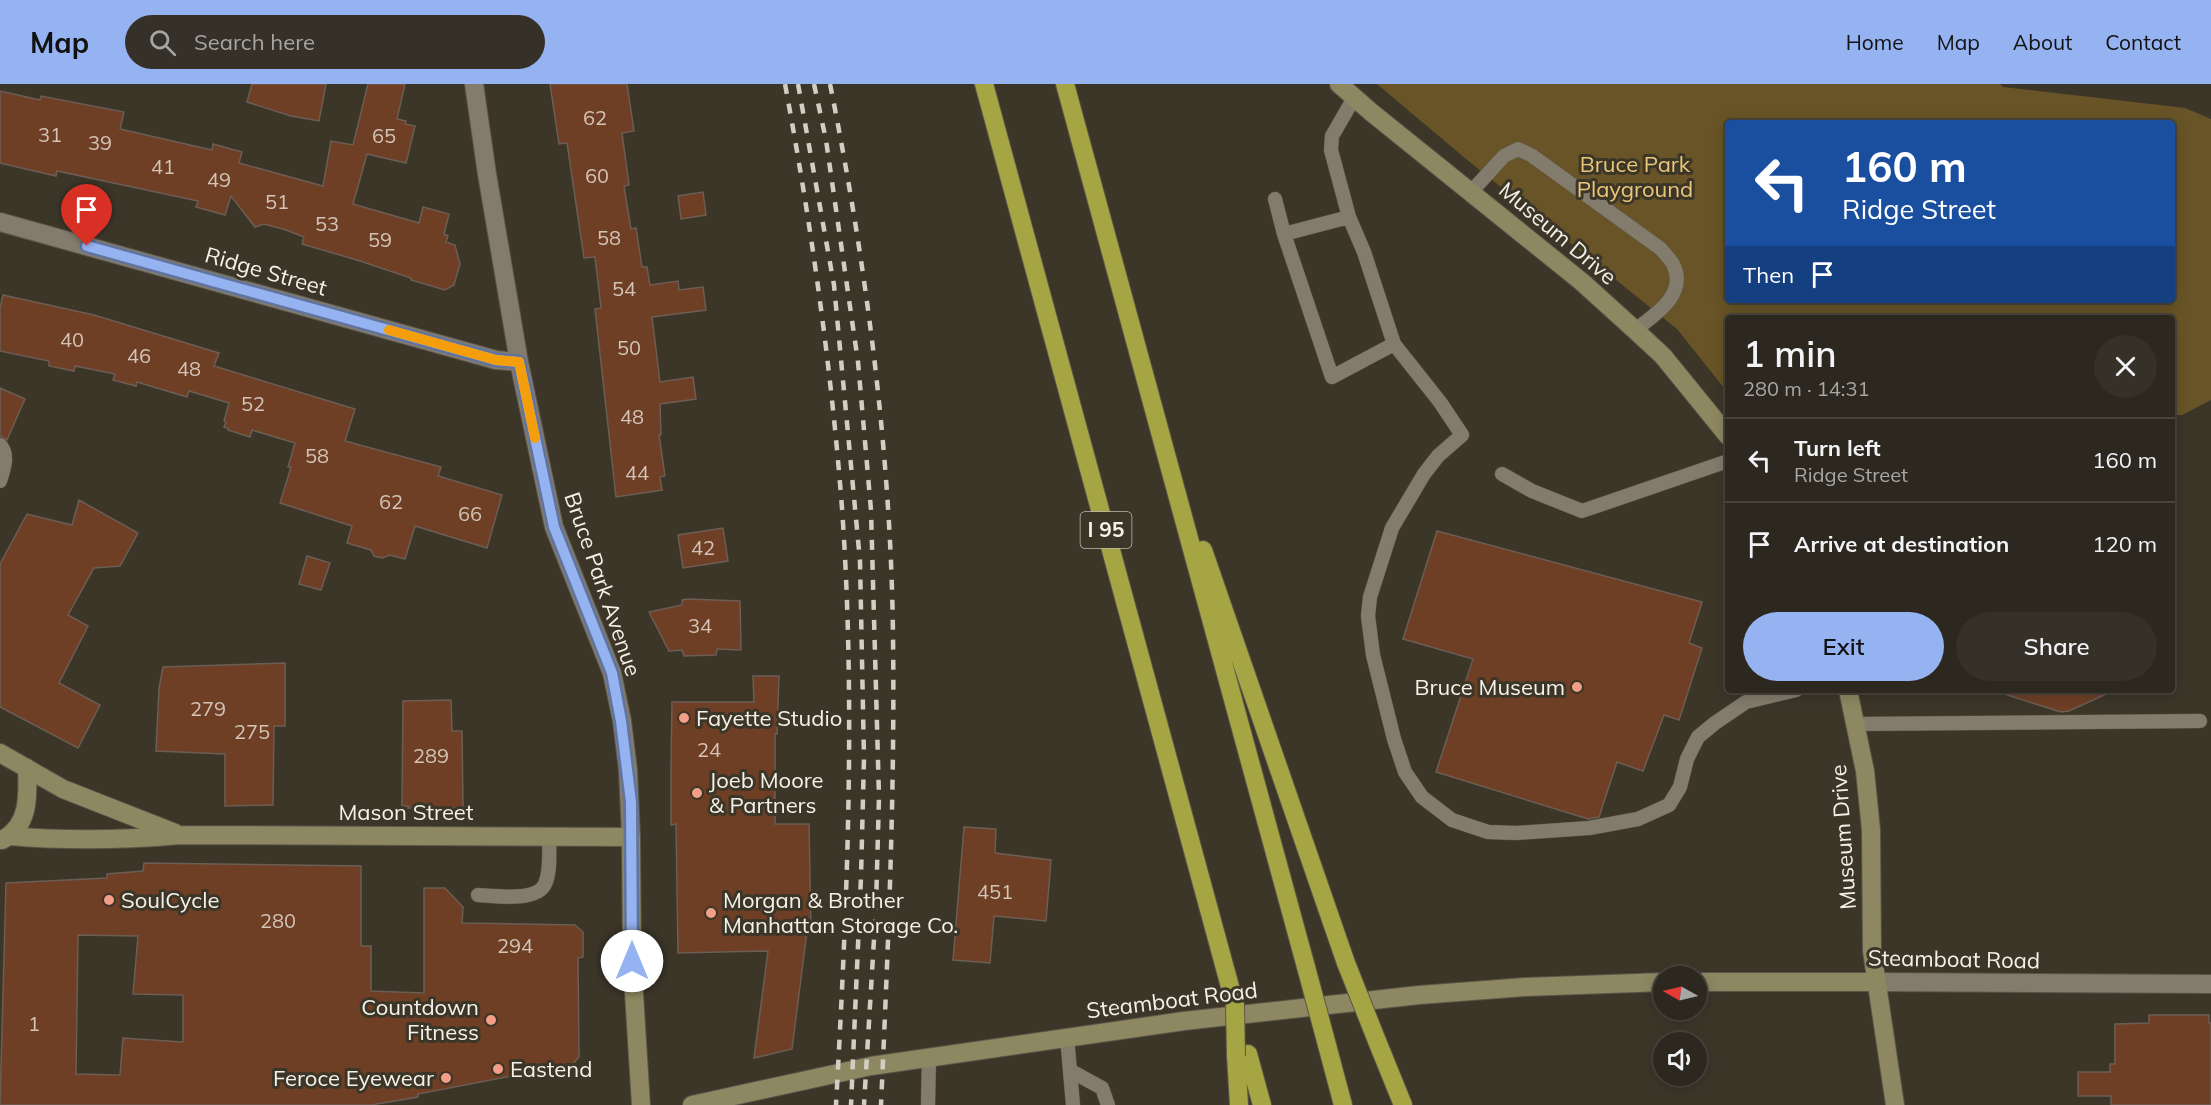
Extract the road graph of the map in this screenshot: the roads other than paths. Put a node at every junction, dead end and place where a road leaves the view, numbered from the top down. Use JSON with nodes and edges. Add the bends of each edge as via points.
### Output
{"nodes":[{"id":1,"x":474,"y":84,"type":"edge"},
{"id":2,"x":984,"y":84,"type":"edge"},
{"id":3,"x":1065,"y":84,"type":"edge"},
{"id":4,"x":1339,"y":84,"type":"edge"},
{"id":5,"x":1354,"y":98,"type":"junction"},
{"id":6,"x":1471,"y":192,"type":"junction"},
{"id":7,"x":1275,"y":199,"type":"dead end"},
{"id":8,"x":1349,"y":217,"type":"junction"},
{"id":9,"x":0,"y":222,"type":"edge"},
{"id":10,"x":1284,"y":234,"type":"junction"},
{"id":11,"x":1635,"y":330,"type":"junction"},
{"id":12,"x":1395,"y":344,"type":"junction"},
{"id":13,"x":519,"y":362,"type":"junction"},
{"id":14,"x":1149,"y":393,"type":"junction"},
{"id":15,"x":1725,"y":432,"type":"edge"},
{"id":16,"x":0,"y":445,"type":"edge"},
{"id":17,"x":1725,"y":462,"type":"edge"},
{"id":18,"x":1502,"y":474,"type":"dead end"},
{"id":19,"x":0,"y":481,"type":"edge"},
{"id":20,"x":1784,"y":693,"type":"edge"},
{"id":21,"x":1849,"y":693,"type":"edge"},
{"id":22,"x":2200,"y":722,"type":"dead end"},
{"id":23,"x":1856,"y":724,"type":"junction"},
{"id":24,"x":0,"y":753,"type":"edge"},
{"id":25,"x":27,"y":768,"type":"junction"},
{"id":26,"x":180,"y":835,"type":"junction"},
{"id":27,"x":549,"y":836,"type":"junction"},
{"id":28,"x":631,"y":837,"type":"junction"},
{"id":29,"x":5,"y":839,"type":"edge"},
{"id":30,"x":478,"y":895,"type":"dead end"},
{"id":31,"x":1653,"y":982,"type":"edge"},
{"id":32,"x":1707,"y":982,"type":"edge"},
{"id":33,"x":1877,"y":982,"type":"junction"},
{"id":34,"x":2211,"y":984,"type":"edge"},
{"id":35,"x":1067,"y":1037,"type":"junction"},
{"id":36,"x":1242,"y":1055,"type":"junction"},
{"id":37,"x":929,"y":1058,"type":"junction"},
{"id":38,"x":1071,"y":1071,"type":"junction"},
{"id":39,"x":641,"y":1105,"type":"edge"},
{"id":40,"x":692,"y":1105,"type":"edge"},
{"id":41,"x":928,"y":1105,"type":"edge"},
{"id":42,"x":1073,"y":1105,"type":"edge"},
{"id":43,"x":1108,"y":1105,"type":"edge"},
{"id":44,"x":1239,"y":1105,"type":"edge"},
{"id":45,"x":1262,"y":1105,"type":"edge"},
{"id":46,"x":1343,"y":1105,"type":"edge"},
{"id":47,"x":1403,"y":1105,"type":"edge"},
{"id":48,"x":1894,"y":1105,"type":"edge"}],
"edges":[{"from":1,"to":13,"type":"street","name":"Bruce Park Avenue"},
{"from":2,"to":36,"type":"highway","number":"I 95","bridge":true,"via":[[1235,1005]]},
{"from":3,"to":14,"type":"highway"},
{"from":4,"to":5,"type":"main road","name":"Museum Drive"},
{"from":5,"to":6,"type":"main road","name":"Museum Drive"},
{"from":5,"to":8,"type":"lane","via":[[1332,136],[1331,150]]},
{"from":6,"to":11,"type":"main road","name":"Museum Drive"},
{"from":6,"to":11,"type":"lane","via":[[1504,156],[1518,149],[1661,249],[1674,266],[1677,287],[1665,307]]},
{"from":7,"to":10,"type":"lane"},
{"from":8,"to":10,"type":"lane"},
{"from":8,"to":12,"type":"lane"},
{"from":9,"to":13,"type":"street","name":"Ridge Street","via":[[496,360]]},
{"from":10,"to":12,"type":"lane","via":[[1332,376]]},
{"from":11,"to":15,"type":"main road","name":"Museum Drive","via":[[1663,356]]},
{"from":12,"to":20,"type":"lane","via":[[1462,435],[1424,474],[1392,528],[1370,597],[1368,616],[1376,665],[1394,739],[1406,772],[1422,797],[1452,820],[1488,832],[1589,828],[1638,819],[1669,805],[1680,787],[1698,737],[1746,702]]},
{"from":13,"to":28,"type":"street","name":"Bruce Park Avenue","via":[[554,527],[612,673],[628,770]]},
{"from":14,"to":46,"type":"highway","bridge":true},
{"from":14,"to":47,"type":"highway","bridge":true,"via":[[1346,963]]},
{"from":16,"to":19,"type":"lane","via":[[6,456]]},
{"from":17,"to":18,"type":"lane","via":[[1582,511]]},
{"from":21,"to":23,"type":"main road","name":"Museum Drive"},
{"from":22,"to":23,"type":"lane"},
{"from":23,"to":33,"type":"main road","name":"Museum Drive","via":[[1871,830],[1872,951]]},
{"from":24,"to":25,"type":"main road","name":"Mason Street"},
{"from":25,"to":26,"type":"main road","name":"Mason Street","via":[[63,789]]},
{"from":25,"to":29,"type":"main road","name":"Mason Street","via":[[28,798],[21,822]]},
{"from":26,"to":27,"type":"main road","name":"Mason Street"},
{"from":26,"to":29,"type":"main road","name":"Mason Street","via":[[137,839]]},
{"from":27,"to":28,"type":"main road","name":"Mason Street"},
{"from":27,"to":30,"type":"lane","via":[[546,882],[541,891],[530,896]]},
{"from":28,"to":39,"type":"main road","name":"Bruce Park Avenue","via":[[632,961]]},
{"from":31,"to":35,"type":"main road","name":"Steamboat Road","via":[[1419,995]]},
{"from":32,"to":33,"type":"main road","name":"Steamboat Road"},
{"from":33,"to":34,"type":"street","name":"Steamboat Road"},
{"from":33,"to":48,"type":"main road","name":"Museum Drive"},
{"from":35,"to":37,"type":"main road","name":"Steamboat Road"},
{"from":35,"to":38,"type":"lane"},
{"from":36,"to":44,"type":"highway"},
{"from":36,"to":45,"type":"highway"},
{"from":37,"to":40,"type":"main road","name":"Steamboat Road","via":[[871,1066]]},
{"from":37,"to":41,"type":"lane"},
{"from":38,"to":42,"type":"lane"},
{"from":38,"to":43,"type":"lane","via":[[1102,1088]]}]}
